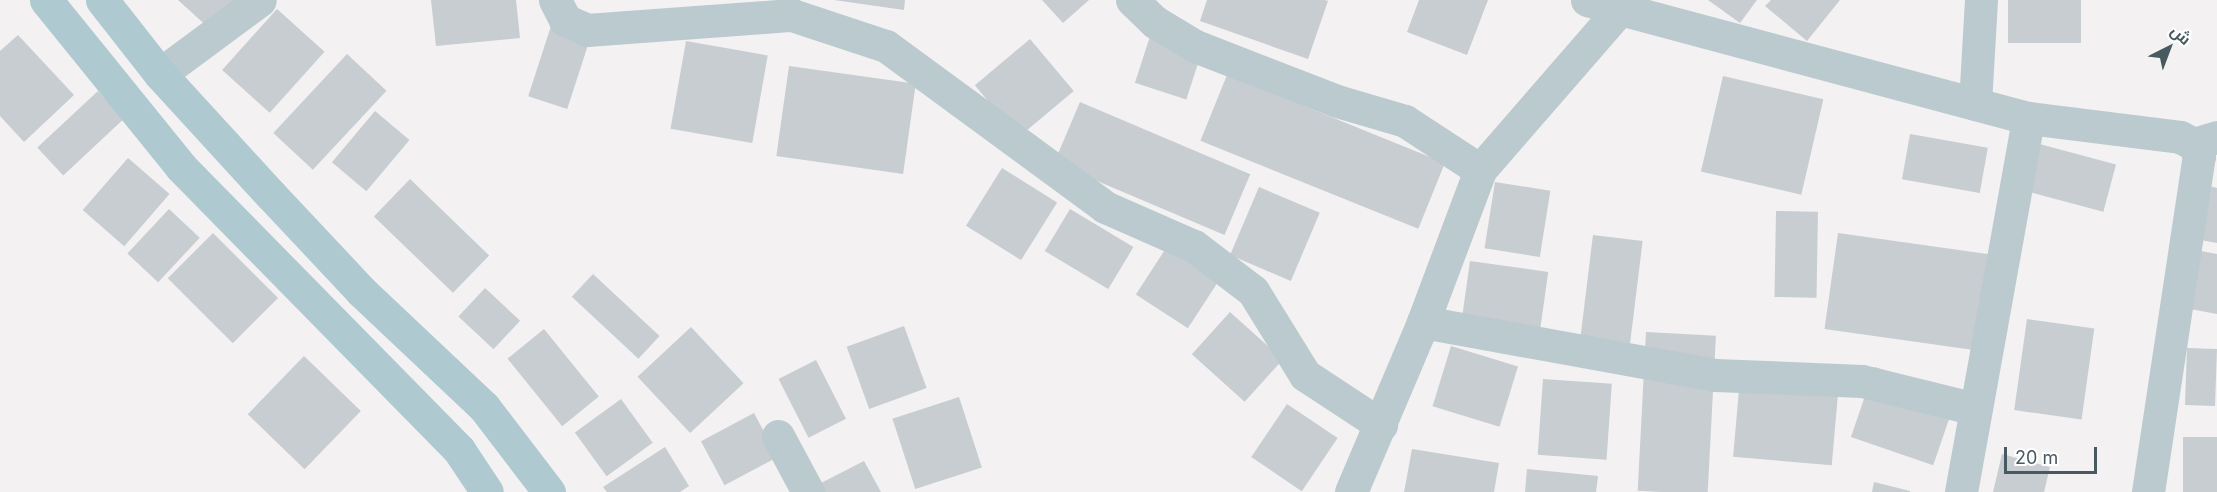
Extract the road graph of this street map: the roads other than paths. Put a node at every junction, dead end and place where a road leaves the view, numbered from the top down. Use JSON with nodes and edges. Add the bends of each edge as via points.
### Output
{"nodes":[{"id":1,"x":46,"y":0,"type":"edge"},
{"id":2,"x":102,"y":0,"type":"edge"},
{"id":3,"x":260,"y":0,"type":"edge"},
{"id":4,"x":555,"y":0,"type":"edge"},
{"id":5,"x":1132,"y":0,"type":"edge"},
{"id":6,"x":1587,"y":0,"type":"edge"},
{"id":7,"x":1981,"y":0,"type":"edge"},
{"id":8,"x":1619,"y":5,"type":"edge"},
{"id":9,"x":160,"y":74,"type":"junction"},
{"id":10,"x":1975,"y":104,"type":"junction"},
{"id":11,"x":2028,"y":118,"type":"junction"},
{"id":12,"x":2205,"y":140,"type":"edge"},
{"id":13,"x":1480,"y":170,"type":"junction"},
{"id":14,"x":1423,"y":322,"type":"junction"},
{"id":15,"x":1976,"y":409,"type":"junction"},
{"id":16,"x":1381,"y":425,"type":"junction"},
{"id":17,"x":778,"y":435,"type":"dead end"},
{"id":18,"x":487,"y":492,"type":"edge"},
{"id":19,"x":549,"y":492,"type":"edge"},
{"id":20,"x":808,"y":492,"type":"edge"},
{"id":21,"x":1351,"y":492,"type":"edge"},
{"id":22,"x":1961,"y":492,"type":"edge"},
{"id":23,"x":2148,"y":492,"type":"edge"}],
"edges":[{"from":1,"to":18,"type":"main road","via":[[181,167],[459,450]]},
{"from":2,"to":9,"type":"main road"},
{"from":3,"to":9,"type":"street"},
{"from":4,"to":16,"type":"street","via":[[566,20],[587,30],[792,15],[886,46],[1105,207],[1194,246],[1253,291],[1305,375]]},
{"from":5,"to":13,"type":"street","via":[[1155,22],[1195,46],[1337,101],[1405,121]]},
{"from":6,"to":8,"type":"street"},
{"from":7,"to":10,"type":"street"},
{"from":8,"to":10,"type":"street"},
{"from":8,"to":13,"type":"street"},
{"from":9,"to":19,"type":"main road","via":[[361,291],[484,407]]},
{"from":10,"to":11,"type":"street"},
{"from":11,"to":12,"type":"street"},
{"from":11,"to":15,"type":"street"},
{"from":12,"to":23,"type":"street","via":[[2199,156]]},
{"from":13,"to":14,"type":"street"},
{"from":14,"to":15,"type":"street","via":[[1715,375],[1862,381]]},
{"from":14,"to":16,"type":"street"},
{"from":15,"to":22,"type":"street"},
{"from":16,"to":21,"type":"street"},
{"from":17,"to":20,"type":"street"}]}
